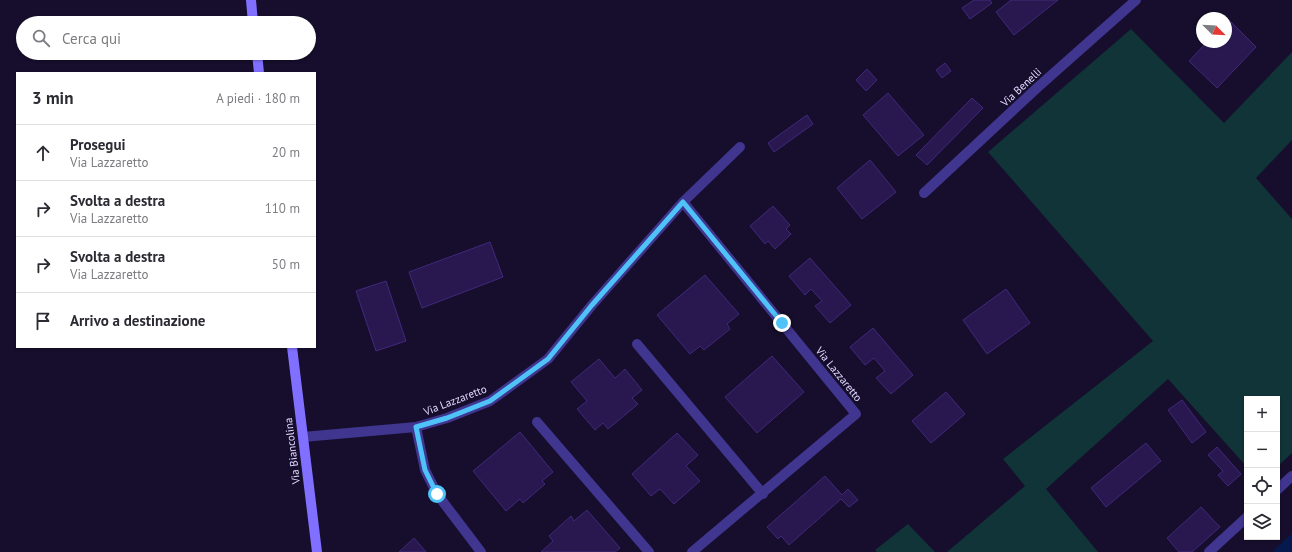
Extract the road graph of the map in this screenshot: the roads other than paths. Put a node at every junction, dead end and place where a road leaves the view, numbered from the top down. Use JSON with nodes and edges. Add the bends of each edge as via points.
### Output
{"nodes":[{"id":1,"x":251,"y":0,"type":"edge"},
{"id":2,"x":1136,"y":0,"type":"edge"},
{"id":3,"x":252,"y":16,"type":"edge"},
{"id":4,"x":258,"y":60,"type":"edge"},
{"id":5,"x":259,"y":72,"type":"edge"},
{"id":6,"x":740,"y":147,"type":"dead end"},
{"id":7,"x":924,"y":193,"type":"dead end"},
{"id":8,"x":683,"y":202,"type":"junction"},
{"id":9,"x":637,"y":344,"type":"dead end"},
{"id":10,"x":292,"y":348,"type":"edge"},
{"id":11,"x":537,"y":422,"type":"dead end"},
{"id":12,"x":416,"y":427,"type":"junction"},
{"id":13,"x":303,"y":437,"type":"junction"},
{"id":14,"x":1292,"y":476,"type":"edge"},
{"id":15,"x":1280,"y":487,"type":"edge"},
{"id":16,"x":763,"y":494,"type":"junction"},
{"id":17,"x":1244,"y":520,"type":"edge"},
{"id":18,"x":316,"y":552,"type":"edge"},
{"id":19,"x":481,"y":552,"type":"edge"},
{"id":20,"x":649,"y":552,"type":"edge"},
{"id":21,"x":692,"y":552,"type":"edge"},
{"id":22,"x":1209,"y":552,"type":"edge"}],
"edges":[{"from":1,"to":3,"type":"street"},
{"from":2,"to":7,"type":"street","name":"Via Benelli"},
{"from":4,"to":5,"type":"street"},
{"from":6,"to":8,"type":"street","name":"Via Lazzaretto"},
{"from":8,"to":12,"type":"street","name":"Via Lazzaretto","via":[[548,359],[490,401]]},
{"from":8,"to":16,"type":"street","name":"Via Lazzaretto","via":[[856,414]]},
{"from":9,"to":16,"type":"street"},
{"from":10,"to":13,"type":"street","name":"Via Biancolina"},
{"from":11,"to":20,"type":"street"},
{"from":12,"to":13,"type":"street","name":"Via Lazzaretto"},
{"from":12,"to":19,"type":"street","name":"Via Lazzaretto","via":[[425,470],[437,494]]},
{"from":13,"to":18,"type":"street","name":"Via Biancolina"},
{"from":14,"to":15,"type":"street"},
{"from":16,"to":21,"type":"street","name":"Via Lazzaretto"},
{"from":17,"to":22,"type":"street"}]}
